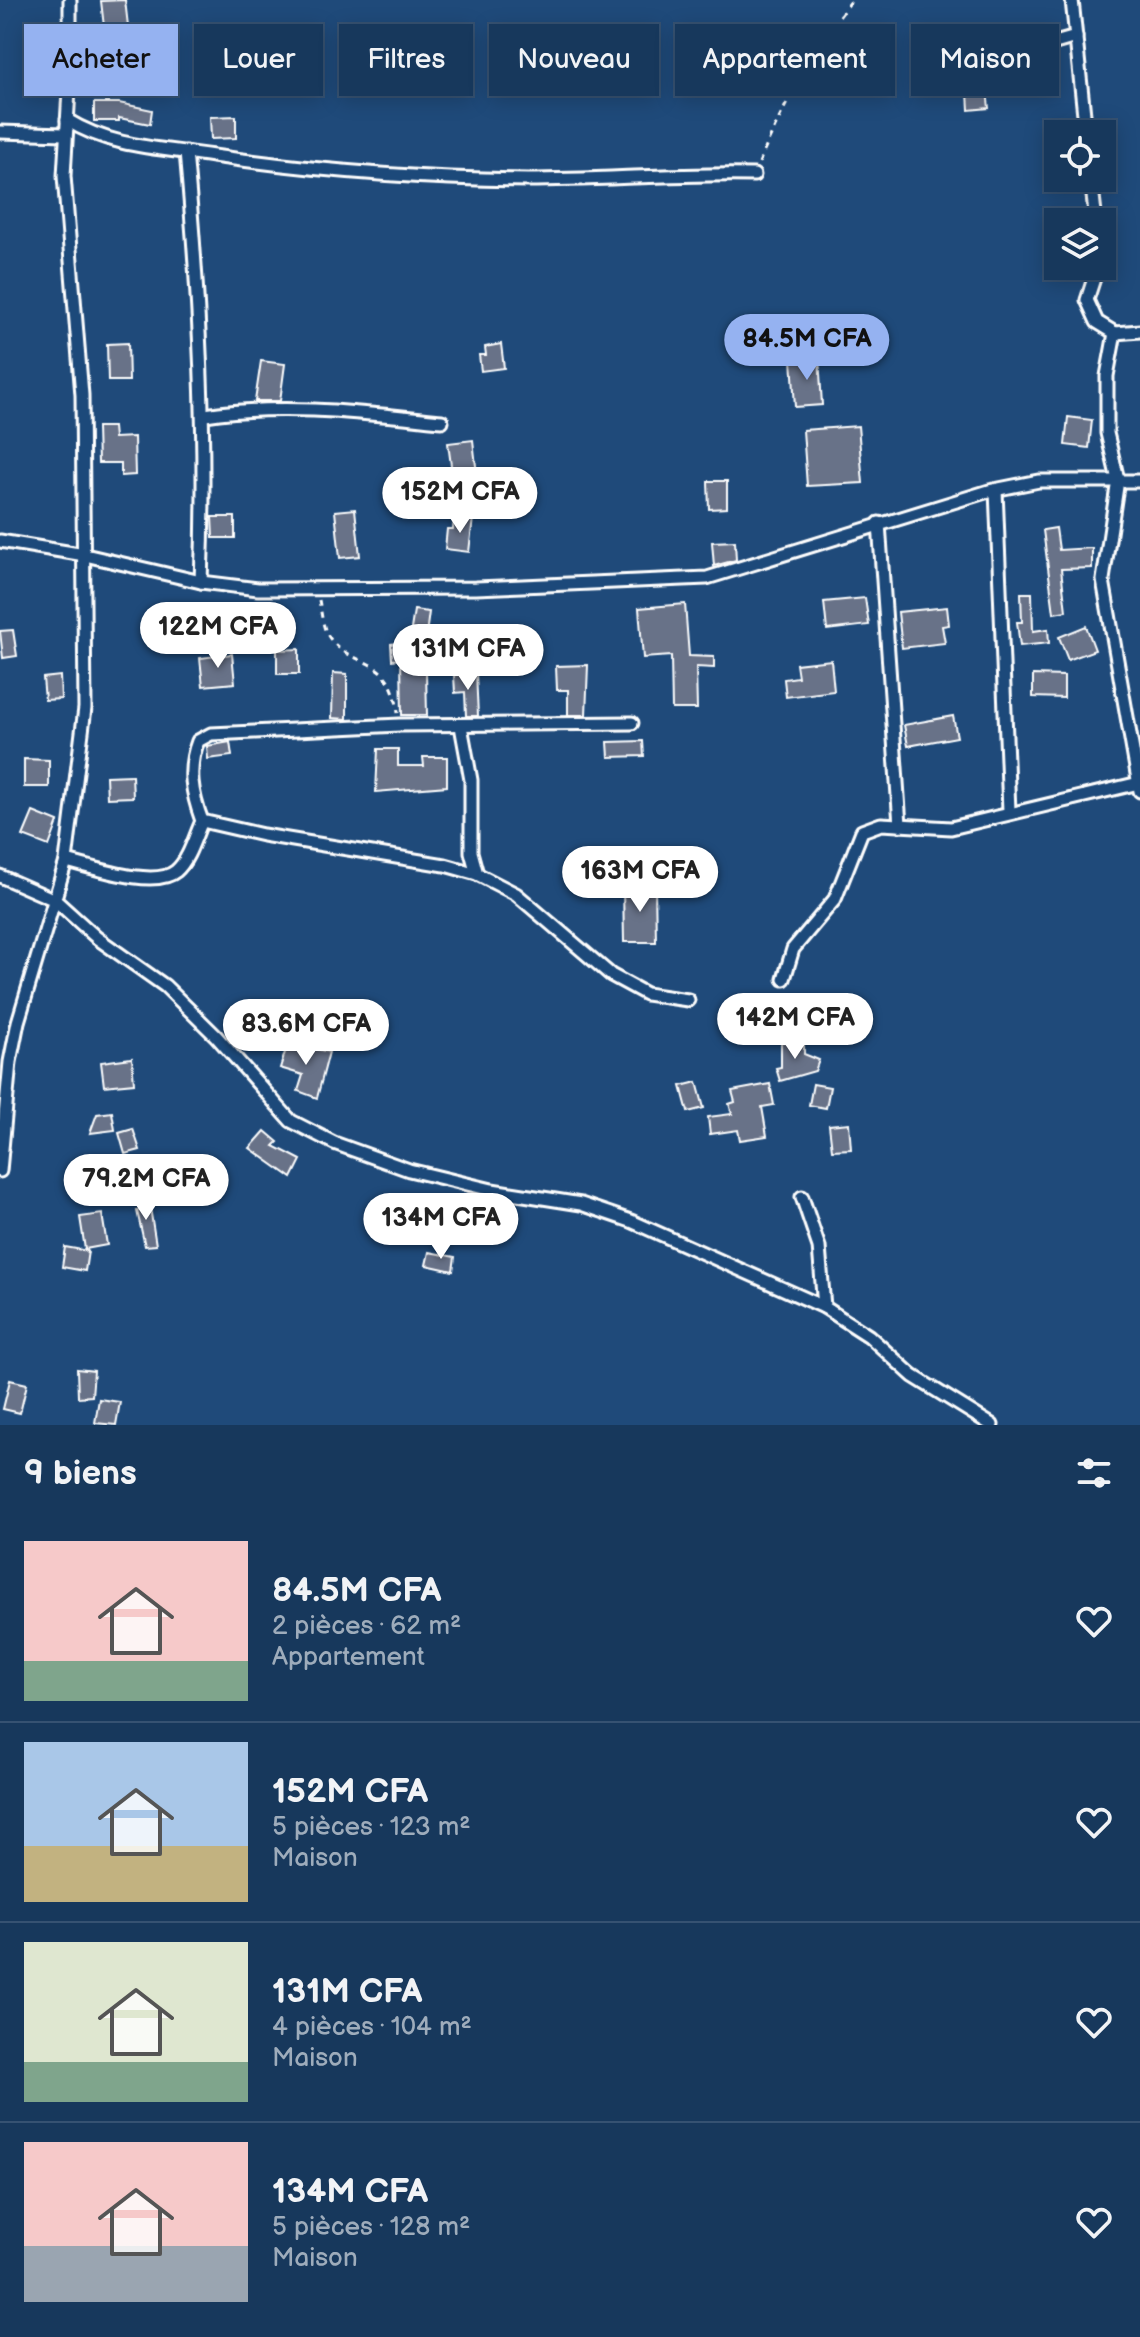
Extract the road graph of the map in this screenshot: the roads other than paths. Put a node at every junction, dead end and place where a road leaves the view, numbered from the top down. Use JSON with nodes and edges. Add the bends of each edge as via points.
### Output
{"nodes":[{"id":1,"x":70,"y":0,"type":"edge"},
{"id":2,"x":1072,"y":0,"type":"edge"},
{"id":3,"x":1076,"y":37,"type":"junction"},
{"id":4,"x":1059,"y":42,"type":"edge"},
{"id":5,"x":67,"y":120,"type":"junction"},
{"id":6,"x":1085,"y":120,"type":"edge"},
{"id":7,"x":0,"y":132,"type":"edge"},
{"id":8,"x":65,"y":134,"type":"junction"},
{"id":9,"x":186,"y":152,"type":"junction"},
{"id":10,"x":754,"y":175,"type":"road end"},
{"id":11,"x":1093,"y":280,"type":"edge"},
{"id":12,"x":1140,"y":331,"type":"edge"},
{"id":13,"x":1115,"y":333,"type":"junction"},
{"id":14,"x":205,"y":415,"type":"junction"},
{"id":15,"x":442,"y":421,"type":"dead end"},
{"id":16,"x":1118,"y":480,"type":"junction"},
{"id":17,"x":1140,"y":481,"type":"edge"},
{"id":18,"x":996,"y":490,"type":"junction"},
{"id":19,"x":879,"y":523,"type":"junction"},
{"id":20,"x":0,"y":541,"type":"edge"},
{"id":21,"x":85,"y":555,"type":"junction"},
{"id":22,"x":201,"y":582,"type":"junction"},
{"id":23,"x":632,"y":723,"type":"dead end"},
{"id":24,"x":461,"y":726,"type":"junction"},
{"id":25,"x":1139,"y":783,"type":"edge"},
{"id":26,"x":1140,"y":791,"type":"edge"},
{"id":27,"x":1009,"y":811,"type":"junction"},
{"id":28,"x":202,"y":821,"type":"junction"},
{"id":29,"x":900,"y":825,"type":"junction"},
{"id":30,"x":66,"y":861,"type":"junction"},
{"id":31,"x":477,"y":874,"type":"junction"},
{"id":32,"x":0,"y":876,"type":"edge"},
{"id":33,"x":55,"y":900,"type":"junction"},
{"id":34,"x":784,"y":979,"type":"dead end"},
{"id":35,"x":688,"y":1000,"type":"dead end"},
{"id":36,"x":0,"y":1171,"type":"edge"},
{"id":37,"x":802,"y":1197,"type":"dead end"},
{"id":38,"x":824,"y":1307,"type":"junction"},
{"id":39,"x":992,"y":1425,"type":"edge"}],
"edges":[{"from":1,"to":5,"type":"street"},
{"from":2,"to":3,"type":"street"},
{"from":3,"to":4,"type":"street"},
{"from":3,"to":6,"type":"street"},
{"from":5,"to":8,"type":"street"},
{"from":5,"to":9,"type":"street","via":[[114,141]]},
{"from":7,"to":8,"type":"street"},
{"from":8,"to":21,"type":"street","via":[[81,359]]},
{"from":9,"to":10,"type":"street","via":[[296,168],[437,178]]},
{"from":9,"to":14,"type":"street"},
{"from":11,"to":13,"type":"street","via":[[1087,300],[1097,322]]},
{"from":12,"to":13,"type":"street"},
{"from":13,"to":16,"type":"street","via":[[1107,376],[1107,433]]},
{"from":14,"to":15,"type":"street","via":[[306,409]]},
{"from":14,"to":22,"type":"street"},
{"from":16,"to":17,"type":"street"},
{"from":16,"to":18,"type":"street","via":[[1039,481]]},
{"from":16,"to":25,"type":"street","via":[[1103,580]]},
{"from":18,"to":19,"type":"street"},
{"from":18,"to":27,"type":"street"},
{"from":19,"to":22,"type":"street","via":[[707,578],[476,588],[258,589]]},
{"from":19,"to":29,"type":"street"},
{"from":20,"to":21,"type":"street"},
{"from":21,"to":22,"type":"street"},
{"from":21,"to":30,"type":"street","via":[[85,708]]},
{"from":23,"to":24,"type":"street"},
{"from":24,"to":28,"type":"street","via":[[211,734],[198,741],[192,756],[193,797]]},
{"from":24,"to":31,"type":"street","via":[[471,780],[471,852]]},
{"from":25,"to":26,"type":"street"},
{"from":25,"to":27,"type":"street"},
{"from":27,"to":29,"type":"street","via":[[951,828]]},
{"from":28,"to":30,"type":"street","via":[[184,862],[160,879]]},
{"from":28,"to":31,"type":"street"},
{"from":29,"to":34,"type":"street","via":[[862,831],[835,899],[793,949]]},
{"from":30,"to":33,"type":"street"},
{"from":31,"to":35,"type":"street","via":[[516,894],[611,975],[646,994]]},
{"from":32,"to":33,"type":"street"},
{"from":33,"to":36,"type":"street","via":[[18,1022]]},
{"from":33,"to":38,"type":"street","via":[[97,938],[165,986],[291,1121],[409,1170],[581,1204],[631,1221]]},
{"from":37,"to":38,"type":"street","via":[[819,1247]]},
{"from":38,"to":39,"type":"street","via":[[869,1336],[913,1376]]}]}
